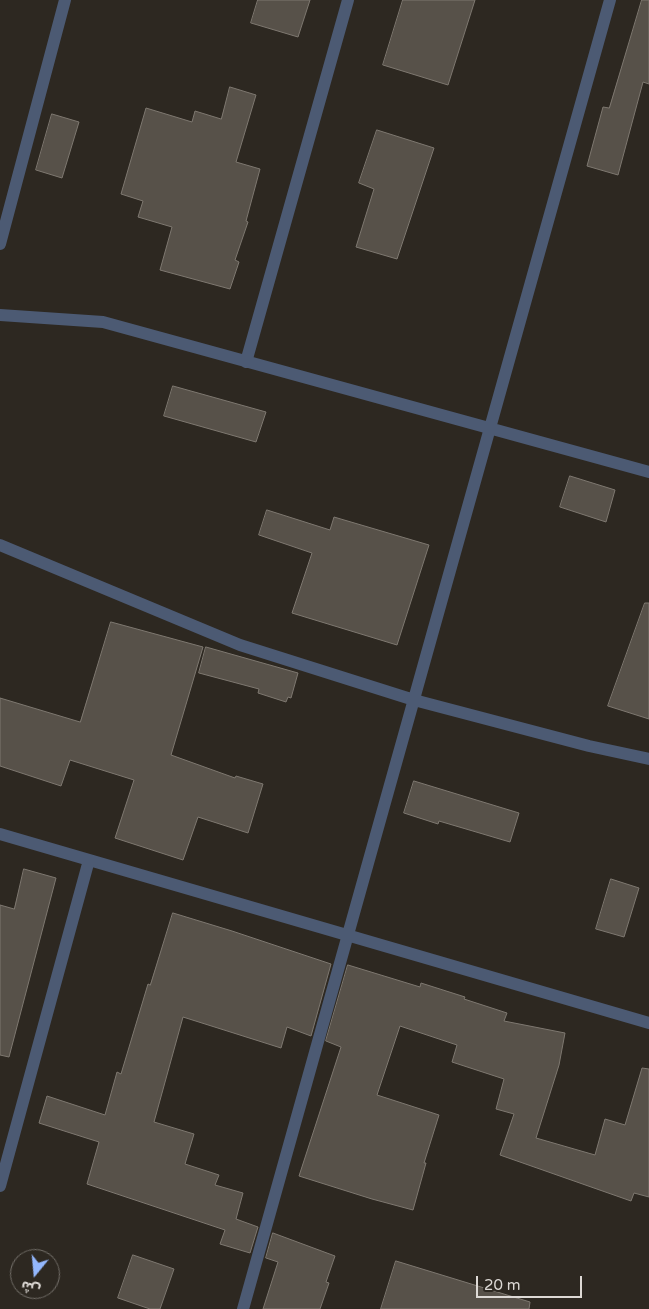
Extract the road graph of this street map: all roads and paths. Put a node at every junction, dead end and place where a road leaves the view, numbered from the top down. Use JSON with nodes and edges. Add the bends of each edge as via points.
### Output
{"nodes":[{"id":1,"x":65,"y":0,"type":"edge"},
{"id":2,"x":348,"y":0,"type":"edge"},
{"id":3,"x":610,"y":0,"type":"edge"},
{"id":4,"x":0,"y":244,"type":"edge"},
{"id":5,"x":0,"y":315,"type":"edge"},
{"id":6,"x":246,"y":362,"type":"junction"},
{"id":7,"x":490,"y":429,"type":"junction"},
{"id":8,"x":649,"y":472,"type":"edge"},
{"id":9,"x":0,"y":545,"type":"edge"},
{"id":10,"x":414,"y":700,"type":"junction"},
{"id":11,"x":649,"y":758,"type":"edge"},
{"id":12,"x":0,"y":834,"type":"edge"},
{"id":13,"x":89,"y":860,"type":"junction"},
{"id":14,"x":348,"y":935,"type":"junction"},
{"id":15,"x":649,"y":1023,"type":"edge"},
{"id":16,"x":0,"y":1186,"type":"edge"},
{"id":17,"x":243,"y":1309,"type":"edge"}],
"edges":[{"from":1,"to":4,"type":"street"},
{"from":2,"to":6,"type":"street"},
{"from":3,"to":7,"type":"street"},
{"from":5,"to":6,"type":"street","via":[[102,322]]},
{"from":6,"to":7,"type":"street"},
{"from":7,"to":8,"type":"street"},
{"from":7,"to":10,"type":"street"},
{"from":9,"to":10,"type":"street","via":[[240,644]]},
{"from":10,"to":11,"type":"street","via":[[589,746]]},
{"from":10,"to":14,"type":"street"},
{"from":12,"to":13,"type":"street"},
{"from":13,"to":14,"type":"street"},
{"from":13,"to":16,"type":"street"},
{"from":14,"to":15,"type":"street"},
{"from":14,"to":17,"type":"street"}]}
